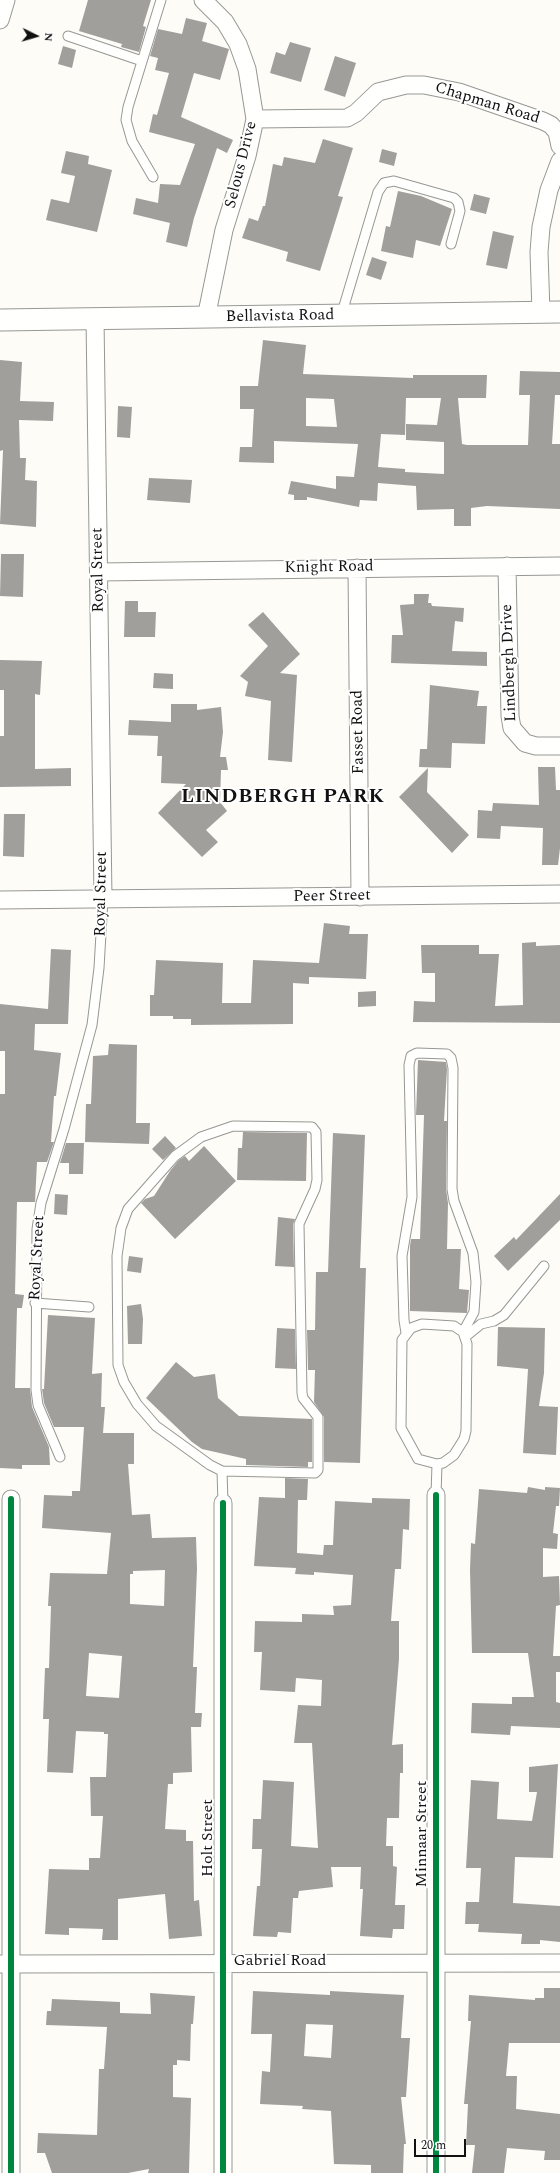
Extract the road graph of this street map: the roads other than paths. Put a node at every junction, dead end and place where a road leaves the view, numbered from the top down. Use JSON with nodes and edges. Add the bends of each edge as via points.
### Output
{"nodes":[{"id":1,"x":6,"y":0,"type":"edge"},
{"id":2,"x":161,"y":0,"type":"edge"},
{"id":3,"x":202,"y":0,"type":"edge"},
{"id":4,"x":0,"y":20,"type":"edge"},
{"id":5,"x":68,"y":36,"type":"dead end"},
{"id":6,"x":142,"y":61,"type":"junction"},
{"id":7,"x":255,"y":119,"type":"junction"},
{"id":8,"x":560,"y":146,"type":"edge"},
{"id":9,"x":560,"y":162,"type":"edge"},
{"id":10,"x":153,"y":176,"type":"dead end"},
{"id":11,"x":451,"y":244,"type":"dead end"},
{"id":12,"x":551,"y":312,"type":"edge"},
{"id":13,"x":341,"y":316,"type":"junction"},
{"id":14,"x":95,"y":318,"type":"junction"},
{"id":15,"x":206,"y":318,"type":"junction"},
{"id":16,"x":0,"y":320,"type":"edge"},
{"id":17,"x":507,"y":566,"type":"junction"},
{"id":18,"x":560,"y":566,"type":"edge"},
{"id":19,"x":357,"y":568,"type":"junction"},
{"id":20,"x":99,"y":572,"type":"junction"},
{"id":21,"x":560,"y":746,"type":"edge"},
{"id":22,"x":560,"y":894,"type":"edge"},
{"id":23,"x":360,"y":896,"type":"junction"},
{"id":24,"x":103,"y":899,"type":"junction"},
{"id":25,"x":0,"y":900,"type":"edge"},
{"id":26,"x":544,"y":1266,"type":"dead end"},
{"id":27,"x":35,"y":1303,"type":"junction"},
{"id":28,"x":89,"y":1307,"type":"dead end"},
{"id":29,"x":406,"y":1334,"type":"junction"},
{"id":30,"x":464,"y":1335,"type":"junction"},
{"id":31,"x":60,"y":1457,"type":"dead end"},
{"id":32,"x":437,"y":1464,"type":"junction"},
{"id":33,"x":222,"y":1471,"type":"junction"},
{"id":34,"x":436,"y":1495,"type":"joint"},
{"id":35,"x":11,"y":1499,"type":"dead end"},
{"id":36,"x":222,"y":1503,"type":"joint"},
{"id":37,"x":222,"y":1962,"type":"junction"},
{"id":38,"x":436,"y":1962,"type":"junction"},
{"id":39,"x":560,"y":1963,"type":"edge"},
{"id":40,"x":6,"y":1964,"type":"edge"},
{"id":41,"x":11,"y":2173,"type":"edge"},
{"id":42,"x":223,"y":2173,"type":"edge"},
{"id":43,"x":436,"y":2173,"type":"edge"}],
"edges":[{"from":1,"to":4,"type":"street"},
{"from":2,"to":6,"type":"lane"},
{"from":3,"to":7,"type":"street","name":"Selous Drive","via":[[225,22],[238,44],[247,69]]},
{"from":5,"to":6,"type":"lane"},
{"from":6,"to":10,"type":"lane","via":[[126,120],[132,141]]},
{"from":7,"to":8,"type":"street","name":"Chapman Road","via":[[347,118],[378,92],[406,85],[424,84],[459,92],[543,121],[551,125],[556,132]]},
{"from":7,"to":15,"type":"street","name":"Selous Drive","via":[[219,252]]},
{"from":9,"to":12,"type":"street","via":[[549,190],[541,227],[539,252]]},
{"from":11,"to":13,"type":"lane","via":[[460,211],[454,198],[394,181],[384,183],[378,192]]},
{"from":12,"to":13,"type":"street","name":"Bellavista Road"},
{"from":13,"to":15,"type":"street","name":"Bellavista Road"},
{"from":14,"to":15,"type":"street","name":"Bellavista Road"},
{"from":14,"to":16,"type":"street","name":"Bellavista Road"},
{"from":14,"to":20,"type":"street","name":"Royal Street"},
{"from":17,"to":18,"type":"street","name":"Knight Road"},
{"from":17,"to":19,"type":"street","name":"Knight Road"},
{"from":17,"to":21,"type":"street","name":"Lindbergh Drive","via":[[512,728],[526,743],[536,746]]},
{"from":19,"to":20,"type":"street","name":"Knight Road"},
{"from":19,"to":23,"type":"street","name":"Fasset Road"},
{"from":20,"to":24,"type":"street","name":"Royal Street"},
{"from":22,"to":23,"type":"street","name":"Peer Street"},
{"from":23,"to":24,"type":"street","name":"Peer Street"},
{"from":24,"to":25,"type":"street","name":"Peer Street"},
{"from":24,"to":27,"type":"lane","name":"Royal Street","via":[[98,981],[92,1025],[41,1203],[37,1229]]},
{"from":26,"to":30,"type":"lane","via":[[504,1315],[494,1322],[481,1324]]},
{"from":27,"to":28,"type":"lane"},
{"from":27,"to":31,"type":"lane","name":"Royal Street","via":[[38,1405]]},
{"from":29,"to":30,"type":"lane","via":[[415,1326],[422,1324],[454,1326]]},
{"from":29,"to":30,"type":"lane","via":[[402,1256],[412,1197],[409,1065],[411,1056],[417,1053],[447,1054],[451,1058],[453,1068],[452,1189],[473,1254],[476,1282],[474,1312]]},
{"from":29,"to":32,"type":"lane","via":[[402,1340],[401,1428],[418,1459]]},
{"from":30,"to":32,"type":"lane","via":[[466,1431],[454,1455]]},
{"from":32,"to":34,"type":"lane"},
{"from":33,"to":33,"type":"lane","via":[[156,1426],[137,1404],[124,1382],[118,1365],[117,1316],[117,1256],[121,1228],[128,1209],[156,1175],[175,1156],[201,1137],[233,1126],[312,1127],[317,1138],[316,1180],[313,1194],[299,1224],[302,1393],[318,1417],[318,1470],[315,1473]]},
{"from":33,"to":36,"type":"lane"},
{"from":34,"to":38,"type":"street","name":"Minnaar Street"},
{"from":35,"to":40,"type":"street"},
{"from":36,"to":37,"type":"street","name":"Holt Street"},
{"from":37,"to":38,"type":"street","name":"Gabriel Road"},
{"from":37,"to":40,"type":"street","name":"Gabriel Road"},
{"from":37,"to":42,"type":"street","name":"Holt Street"},
{"from":38,"to":39,"type":"street","name":"Gabriel Road"},
{"from":38,"to":43,"type":"street","name":"Minnaar Street"},
{"from":40,"to":41,"type":"street"}]}
